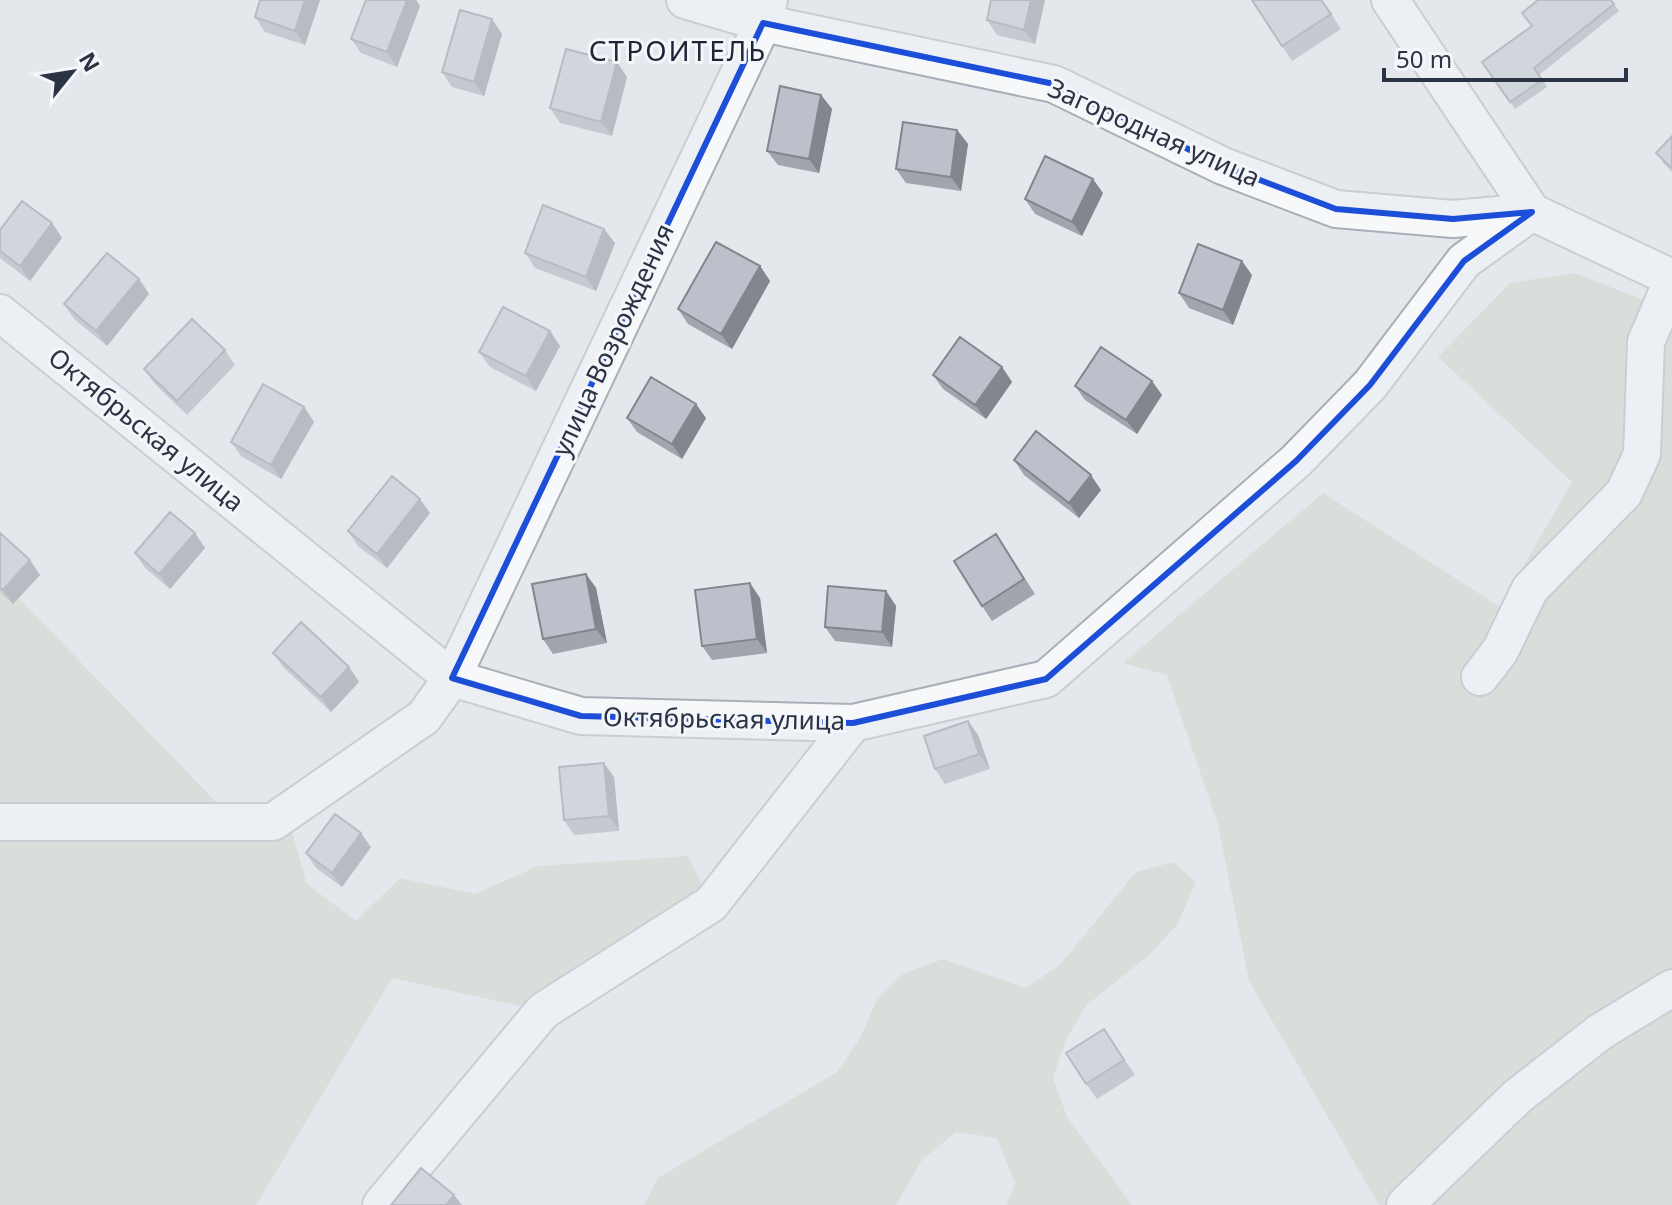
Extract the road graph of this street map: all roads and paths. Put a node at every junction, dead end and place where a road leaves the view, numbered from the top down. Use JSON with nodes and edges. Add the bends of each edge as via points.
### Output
{"nodes":[{"id":1,"x":685,"y":0,"type":"edge"},
{"id":2,"x":1390,"y":0,"type":"edge"},
{"id":3,"x":766,"y":11,"type":"edge"},
{"id":4,"x":1532,"y":212,"type":"junction"},
{"id":5,"x":1672,"y":279,"type":"edge"},
{"id":6,"x":0,"y":313,"type":"edge"},
{"id":7,"x":1480,"y":677,"type":"dead end"},
{"id":8,"x":452,"y":678,"type":"junction"},
{"id":9,"x":853,"y":723,"type":"junction"},
{"id":10,"x":0,"y":822,"type":"edge"},
{"id":11,"x":1672,"y":988,"type":"edge"},
{"id":12,"x":381,"y":1205,"type":"edge"},
{"id":13,"x":1405,"y":1205,"type":"edge"}],
"edges":[{"from":1,"to":3,"type":"street","name":"Загородная улица"},
{"from":2,"to":4,"type":"street"},
{"from":3,"to":4,"type":"street","name":"Загородная улица","via":[[1054,84],[1223,166],[1336,209],[1453,219]]},
{"from":3,"to":8,"type":"street","name":"улица Возрождения"},
{"from":4,"to":5,"type":"street"},
{"from":4,"to":9,"type":"street","name":"Октябрьская улица","via":[[1464,261],[1370,385],[1296,461],[1046,679]]},
{"from":5,"to":7,"type":"street","via":[[1646,342],[1642,454],[1624,493],[1530,589],[1500,651]]},
{"from":6,"to":8,"type":"street","name":"Октябрьская улица"},
{"from":8,"to":9,"type":"street","name":"Октябрьская улица","via":[[581,716]]},
{"from":8,"to":10,"type":"street","name":"улица Возрождения","via":[[424,717],[273,822]]},
{"from":9,"to":12,"type":"street","via":[[711,904],[543,1011]]},
{"from":11,"to":13,"type":"street","via":[[1600,1032],[1518,1096]]}]}
